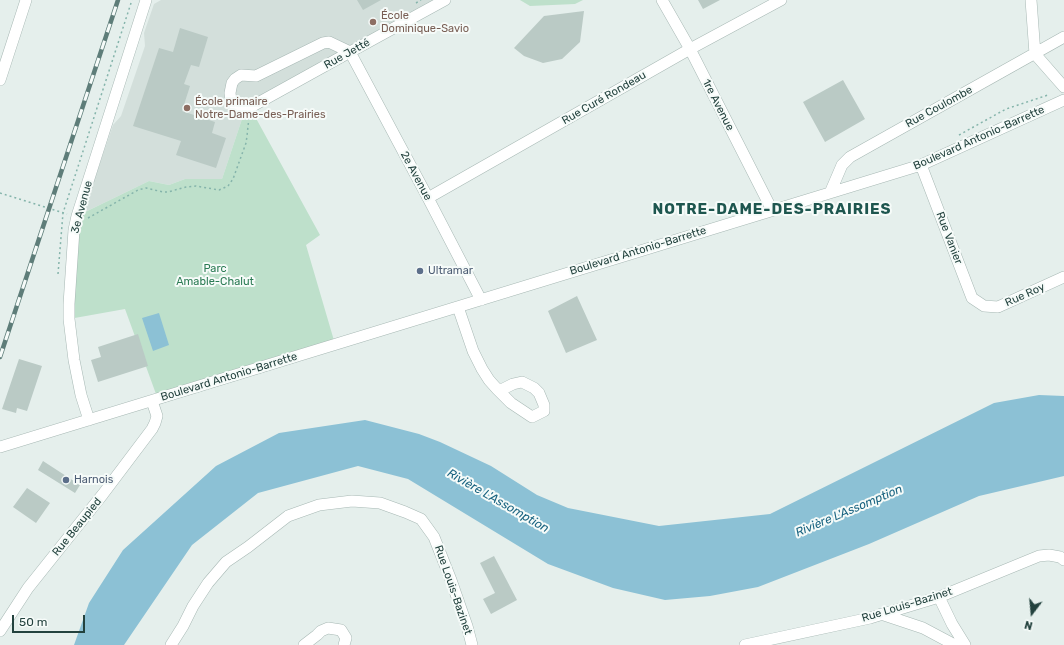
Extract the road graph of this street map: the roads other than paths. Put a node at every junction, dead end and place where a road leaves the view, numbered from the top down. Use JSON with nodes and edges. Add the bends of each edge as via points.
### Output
{"nodes":[{"id":1,"x":26,"y":0,"type":"edge"},
{"id":2,"x":146,"y":0,"type":"edge"},
{"id":3,"x":445,"y":0,"type":"edge"},
{"id":4,"x":662,"y":0,"type":"edge"},
{"id":5,"x":781,"y":0,"type":"edge"},
{"id":6,"x":1031,"y":0,"type":"edge"},
{"id":7,"x":1064,"y":37,"type":"edge"},
{"id":8,"x":690,"y":49,"type":"junction"},
{"id":9,"x":5,"y":50,"type":"edge"},
{"id":10,"x":350,"y":52,"type":"junction"},
{"id":11,"x":1035,"y":54,"type":"junction"},
{"id":12,"x":0,"y":80,"type":"edge"},
{"id":13,"x":1064,"y":87,"type":"edge"},
{"id":14,"x":1064,"y":100,"type":"edge"},
{"id":15,"x":921,"y":165,"type":"junction"},
{"id":16,"x":830,"y":193,"type":"junction"},
{"id":17,"x":428,"y":198,"type":"junction"},
{"id":18,"x":772,"y":210,"type":"junction"},
{"id":19,"x":1064,"y":277,"type":"edge"},
{"id":20,"x":481,"y":300,"type":"junction"},
{"id":21,"x":984,"y":306,"type":"joint"},
{"id":22,"x":458,"y":307,"type":"junction"},
{"id":23,"x":497,"y":389,"type":"dead end"},
{"id":24,"x":152,"y":401,"type":"junction"},
{"id":25,"x":89,"y":420,"type":"junction"},
{"id":26,"x":0,"y":447,"type":"edge"},
{"id":27,"x":1064,"y":560,"type":"edge"},
{"id":28,"x":939,"y":598,"type":"junction"},
{"id":29,"x":881,"y":614,"type":"junction"},
{"id":30,"x":0,"y":631,"type":"edge"},
{"id":31,"x":173,"y":644,"type":"edge"},
{"id":32,"x":304,"y":645,"type":"edge"},
{"id":33,"x":344,"y":645,"type":"edge"},
{"id":34,"x":472,"y":645,"type":"edge"},
{"id":35,"x":745,"y":645,"type":"edge"},
{"id":36,"x":955,"y":645,"type":"edge"},
{"id":37,"x":965,"y":645,"type":"edge"}],
"edges":[{"from":1,"to":9,"type":"street"},
{"from":2,"to":25,"type":"street","name":"3e Avenue","via":[[74,230],[69,319],[74,360]]},
{"from":3,"to":10,"type":"street","name":"Rue Jetté"},
{"from":4,"to":8,"type":"street","name":"1re Avenue"},
{"from":5,"to":8,"type":"street","name":"Rue Curé Rondeau"},
{"from":6,"to":11,"type":"street"},
{"from":7,"to":11,"type":"street","name":"Rue Coulombe"},
{"from":8,"to":17,"type":"street","name":"Rue Curé Rondeau"},
{"from":8,"to":18,"type":"street","name":"1re Avenue"},
{"from":9,"to":12,"type":"street"},
{"from":10,"to":10,"type":"street","name":"Rue Jetté","via":[[250,108],[240,108],[231,101],[232,83],[241,75],[256,76],[323,43],[329,42]]},
{"from":10,"to":17,"type":"street","name":"2e Avenue"},
{"from":11,"to":13,"type":"street"},
{"from":11,"to":16,"type":"street","name":"Rue Coulombe","via":[[850,157],[842,165]]},
{"from":14,"to":15,"type":"street","name":"Boulevard Antonio-Barrette"},
{"from":15,"to":16,"type":"street","name":"Boulevard Antonio-Barrette"},
{"from":15,"to":21,"type":"street","name":"Rue Vanier","via":[[972,298]]},
{"from":16,"to":18,"type":"street","name":"Boulevard Antonio-Barrette"},
{"from":17,"to":20,"type":"street","name":"2e Avenue"},
{"from":18,"to":20,"type":"street","name":"Boulevard Antonio-Barrette"},
{"from":19,"to":21,"type":"street","name":"Rue Roy","via":[[998,307]]},
{"from":20,"to":22,"type":"street","name":"Boulevard Antonio-Barrette"},
{"from":22,"to":23,"type":"street","via":[[473,350],[488,380]]},
{"from":22,"to":24,"type":"street","name":"Boulevard Antonio-Barrette"},
{"from":24,"to":25,"type":"street","name":"Boulevard Antonio-Barrette"},
{"from":24,"to":30,"type":"street","name":"Rue Beaupied","via":[[157,416],[152,429],[104,494],[28,588]]},
{"from":25,"to":26,"type":"street","name":"Boulevard Antonio-Barrette"},
{"from":27,"to":28,"type":"street","name":"Rue Louis-Bazinet","via":[[1049,555],[1039,556]]},
{"from":28,"to":29,"type":"street","name":"Rue Louis-Bazinet"},
{"from":28,"to":37,"type":"street"},
{"from":29,"to":35,"type":"street","name":"Rue Louis-Bazinet"},
{"from":29,"to":36,"type":"street","via":[[923,628]]},
{"from":31,"to":34,"type":"street","name":"Rue Louis-Bazinet","via":[[193,606],[226,562],[288,516],[319,505],[352,500],[380,503],[421,519],[434,536]]},
{"from":32,"to":33,"type":"street","via":[[328,628],[341,630],[346,638]]}]}
